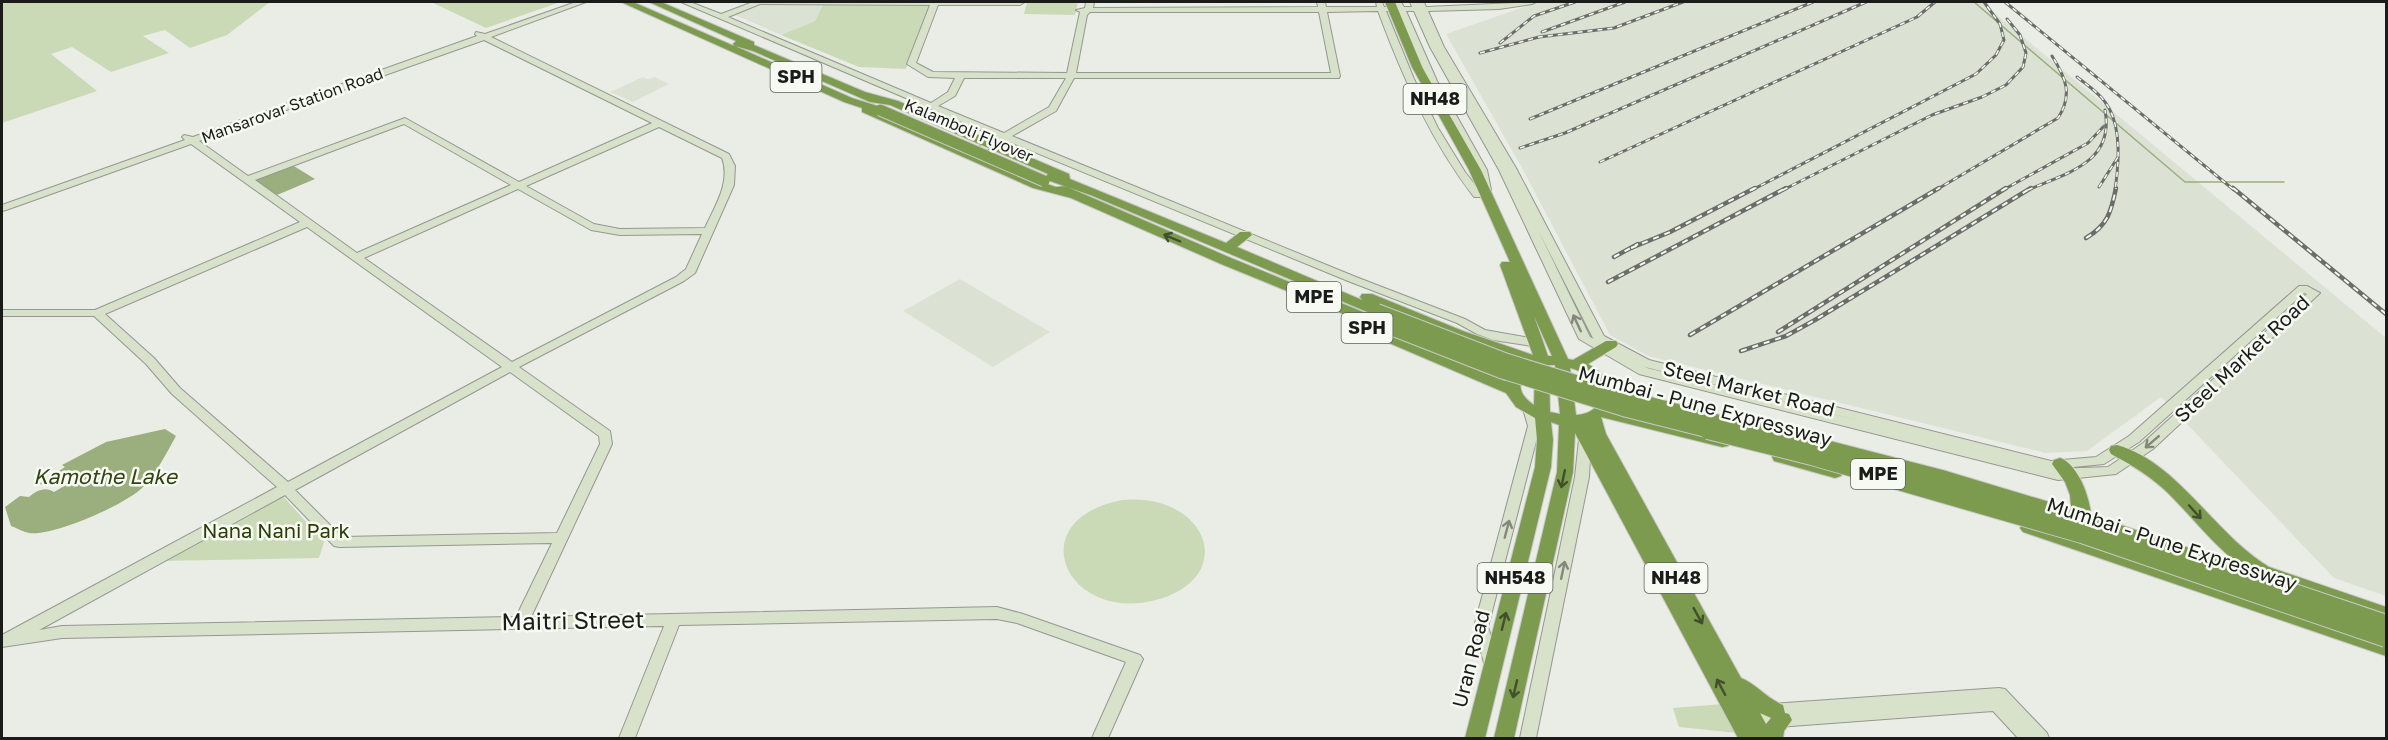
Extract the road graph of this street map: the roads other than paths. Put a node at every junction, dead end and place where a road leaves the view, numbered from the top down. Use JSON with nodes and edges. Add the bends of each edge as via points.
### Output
{"nodes":[{"id":1,"x":571,"y":2,"type":"edge"},
{"id":2,"x":582,"y":2,"type":"edge"},
{"id":3,"x":614,"y":2,"type":"edge"},
{"id":4,"x":626,"y":2,"type":"edge"},
{"id":5,"x":639,"y":2,"type":"edge"},
{"id":6,"x":654,"y":2,"type":"edge"},
{"id":7,"x":685,"y":2,"type":"edge"},
{"id":8,"x":760,"y":2,"type":"edge"},
{"id":9,"x":1021,"y":2,"type":"edge"},
{"id":10,"x":1517,"y":2,"type":"edge"},
{"id":11,"x":1532,"y":2,"type":"edge"},
{"id":12,"x":935,"y":3,"type":"junction"},
{"id":13,"x":1497,"y":5,"type":"edge"},
{"id":14,"x":1322,"y":6,"type":"edge"},
{"id":15,"x":1389,"y":6,"type":"edge"},
{"id":16,"x":1419,"y":6,"type":"edge"},
{"id":17,"x":1085,"y":7,"type":"edge"},
{"id":18,"x":721,"y":17,"type":"junction"},
{"id":19,"x":482,"y":35,"type":"junction"},
{"id":20,"x":734,"y":45,"type":"junction"},
{"id":21,"x":757,"y":49,"type":"junction"},
{"id":22,"x":744,"y":55,"type":"junction"},
{"id":23,"x":960,"y":76,"type":"junction"},
{"id":24,"x":1071,"y":76,"type":"junction"},
{"id":25,"x":862,"y":94,"type":"junction"},
{"id":26,"x":848,"y":100,"type":"junction"},
{"id":27,"x":931,"y":106,"type":"junction"},
{"id":28,"x":883,"y":108,"type":"junction"},
{"id":29,"x":660,"y":123,"type":"junction"},
{"id":30,"x":1007,"y":135,"type":"junction"},
{"id":31,"x":189,"y":139,"type":"junction"},
{"id":32,"x":991,"y":144,"type":"junction"},
{"id":33,"x":970,"y":156,"type":"junction"},
{"id":34,"x":1048,"y":179,"type":"junction"},
{"id":35,"x":247,"y":180,"type":"junction"},
{"id":36,"x":517,"y":185,"type":"junction"},
{"id":37,"x":42,"y":191,"type":"junction"},
{"id":38,"x":1097,"y":193,"type":"junction"},
{"id":39,"x":1482,"y":195,"type":"junction"},
{"id":40,"x":1085,"y":201,"type":"junction"},
{"id":41,"x":2,"y":203,"type":"edge"},
{"id":42,"x":2,"y":208,"type":"edge"},
{"id":43,"x":308,"y":223,"type":"junction"},
{"id":44,"x":709,"y":231,"type":"junction"},
{"id":45,"x":1245,"y":235,"type":"junction"},
{"id":46,"x":1230,"y":254,"type":"junction"},
{"id":47,"x":356,"y":257,"type":"junction"},
{"id":48,"x":97,"y":313,"type":"junction"},
{"id":49,"x":2,"y":314,"type":"edge"},
{"id":50,"x":1372,"y":315,"type":"junction"},
{"id":51,"x":1533,"y":338,"type":"junction"},
{"id":52,"x":1607,"y":346,"type":"junction"},
{"id":53,"x":1510,"y":353,"type":"junction"},
{"id":54,"x":1539,"y":360,"type":"junction"},
{"id":55,"x":1569,"y":362,"type":"junction"},
{"id":56,"x":511,"y":367,"type":"junction"},
{"id":57,"x":1512,"y":390,"type":"junction"},
{"id":58,"x":1535,"y":412,"type":"junction"},
{"id":59,"x":1584,"y":417,"type":"junction"},
{"id":60,"x":1585,"y":439,"type":"junction"},
{"id":61,"x":2124,"y":454,"type":"junction"},
{"id":62,"x":2065,"y":469,"type":"junction"},
{"id":63,"x":286,"y":488,"type":"junction"},
{"id":64,"x":561,"y":538,"type":"junction"},
{"id":65,"x":2082,"y":544,"type":"junction"},
{"id":66,"x":2386,"y":614,"type":"edge"},
{"id":67,"x":674,"y":619,"type":"junction"},
{"id":68,"x":521,"y":622,"type":"junction"},
{"id":69,"x":2386,"y":624,"type":"edge"},
{"id":70,"x":2386,"y":638,"type":"edge"},
{"id":71,"x":2,"y":642,"type":"edge"},
{"id":72,"x":2386,"y":649,"type":"edge"},
{"id":73,"x":1731,"y":678,"type":"junction"},
{"id":74,"x":1997,"y":700,"type":"junction"},
{"id":75,"x":1779,"y":715,"type":"junction"},
{"id":76,"x":1746,"y":722,"type":"edge"},
{"id":77,"x":627,"y":738,"type":"edge"},
{"id":78,"x":1100,"y":738,"type":"edge"},
{"id":79,"x":1475,"y":738,"type":"edge"},
{"id":80,"x":1504,"y":738,"type":"edge"},
{"id":81,"x":1528,"y":738,"type":"edge"},
{"id":82,"x":1763,"y":738,"type":"edge"},
{"id":83,"x":1773,"y":738,"type":"edge"},
{"id":84,"x":2029,"y":738,"type":"edge"},
{"id":85,"x":2041,"y":738,"type":"edge"}],
"edges":[{"from":1,"to":19,"type":"street","name":"Mansarovar Station Road"},
{"from":2,"to":19,"type":"street","name":"Mansarovar Station Road"},
{"from":3,"to":22,"type":"highway"},
{"from":4,"to":20,"type":"highway","number":"SPH"},
{"from":5,"to":20,"type":"highway","number":"SPH"},
{"from":6,"to":21,"type":"highway","via":[[745,40]]},
{"from":7,"to":18,"type":"street"},
{"from":8,"to":12,"type":"street"},
{"from":8,"to":18,"type":"street"},
{"from":9,"to":12,"type":"street"},
{"from":10,"to":13,"type":"street"},
{"from":11,"to":13,"type":"street"},
{"from":12,"to":23,"type":"street","via":[[911,64],[931,75]]},
{"from":13,"to":16,"type":"street"},
{"from":14,"to":15,"type":"street"},
{"from":14,"to":17,"type":"street"},
{"from":14,"to":24,"type":"street","via":[[1336,76]]},
{"from":15,"to":16,"type":"street"},
{"from":15,"to":39,"type":"highway","number":"NH48","via":[[1407,61]]},
{"from":16,"to":52,"type":"street","name":"Steel Market Road","via":[[1434,47],[1504,170],[1585,339]]},
{"from":17,"to":24,"type":"street"},
{"from":18,"to":27,"type":"street"},
{"from":19,"to":29,"type":"street"},
{"from":19,"to":31,"type":"street","name":"Mansarovar Station Road"},
{"from":20,"to":21,"type":"highway","number":"SPH"},
{"from":20,"to":22,"type":"highway","number":"SPH"},
{"from":21,"to":25,"type":"highway","number":"SPH"},
{"from":22,"to":26,"type":"highway","number":"SPH"},
{"from":23,"to":24,"type":"street"},
{"from":23,"to":27,"type":"street","via":[[952,94]]},
{"from":24,"to":30,"type":"street","via":[[1053,109]]},
{"from":25,"to":28,"type":"highway","number":"SPH"},
{"from":25,"to":32,"type":"highway","via":[[894,103]]},
{"from":26,"to":28,"type":"highway","number":"SPH"},
{"from":26,"to":33,"type":"highway"},
{"from":27,"to":30,"type":"street"},
{"from":28,"to":34,"type":"highway","name":"Kalamboli Flyover","number":"SPH","bridge":true},
{"from":29,"to":36,"type":"street"},
{"from":29,"to":44,"type":"street","via":[[721,152],[729,160],[729,185]]},
{"from":30,"to":32,"type":"street"},
{"from":30,"to":45,"type":"street"},
{"from":31,"to":35,"type":"street"},
{"from":31,"to":37,"type":"street","name":"Mansarovar Station Road"},
{"from":32,"to":33,"type":"street"},
{"from":32,"to":38,"type":"highway"},
{"from":33,"to":40,"type":"highway"},
{"from":34,"to":38,"type":"highway","number":"SPH"},
{"from":34,"to":40,"type":"highway","number":"SPH"},
{"from":35,"to":36,"type":"street","via":[[405,121]]},
{"from":35,"to":43,"type":"street"},
{"from":36,"to":44,"type":"street","via":[[582,223],[600,229]]},
{"from":36,"to":47,"type":"street"},
{"from":37,"to":41,"type":"street","name":"Mansarovar Station Road"},
{"from":37,"to":42,"type":"street","name":"Mansarovar Station Road"},
{"from":38,"to":46,"type":"highway","number":"SPH"},
{"from":39,"to":51,"type":"highway","number":"NH48"},
{"from":39,"to":55,"type":"highway","number":"NH48"},
{"from":46,"to":40,"type":"highway","number":"SPH","one_way":true},
{"from":43,"to":47,"type":"street"},
{"from":43,"to":48,"type":"street"},
{"from":44,"to":56,"type":"street","via":[[687,275]]},
{"from":45,"to":46,"type":"highway"},
{"from":45,"to":51,"type":"street","via":[[1493,336]]},
{"from":46,"to":50,"type":"highway","name":"Mumbai - Pune Expressway","number":"MPE"},
{"from":46,"to":53,"type":"highway","number":"SPH","via":[[1276,261]]},
{"from":46,"to":57,"type":"highway","number":"SPH","via":[[1253,281]]},
{"from":47,"to":56,"type":"street"},
{"from":48,"to":49,"type":"street"},
{"from":48,"to":63,"type":"street","via":[[176,391]]},
{"from":50,"to":69,"type":"highway","name":"Mumbai - Pune Expressway","number":"MPE","bridge":true,"via":[[1631,399],[1814,445],[2082,521]]},
{"from":50,"to":70,"type":"highway","name":"Mumbai - Pune Expressway","number":"MPE","bridge":true,"via":[[1442,349],[1627,410],[1812,456],[2059,527]]},
{"from":51,"to":53,"type":"highway"},
{"from":51,"to":54,"type":"highway","number":"NH48"},
{"from":52,"to":55,"type":"highway"},
{"from":52,"to":62,"type":"street","name":"Steel Market Road","via":[[1645,363]]},
{"from":53,"to":54,"type":"highway","number":"SPH"},
{"from":54,"to":55,"type":"highway"},
{"from":54,"to":57,"type":"highway","via":[[1515,371]]},
{"from":54,"to":58,"type":"highway","name":"Uran Road"},
{"from":55,"to":59,"type":"highway"},
{"from":55,"to":59,"type":"highway","number":"NH548","via":[[1591,372],[1605,386],[1608,401]]},
{"from":56,"to":63,"type":"street"},
{"from":56,"to":64,"type":"street","via":[[607,436]]},
{"from":57,"to":58,"type":"highway","via":[[1519,401]]},
{"from":58,"to":59,"type":"highway"},
{"from":79,"to":58,"type":"highway","name":"Uran Road","number":"NH548","one_way":true,"via":[[1543,467],[1545,440]]},
{"from":59,"to":60,"type":"highway","number":"NH48"},
{"from":59,"to":65,"type":"highway","via":[[1822,468]]},
{"from":59,"to":73,"type":"highway","number":"NH48","one_way":true,"via":[[1598,434]]},
{"from":59,"to":80,"type":"highway","number":"NH548","one_way":true,"via":[[1565,472]]},
{"from":76,"to":60,"type":"highway","number":"NH48","one_way":true},
{"from":81,"to":60,"type":"street","one_way":true,"via":[[1582,477]]},
{"from":61,"to":61,"type":"street","name":"Steel Market Road","one_way":true,"via":[[2134,439],[2303,288],[2314,293],[2148,446]]},
{"from":61,"to":62,"type":"street","name":"Steel Market Road"},
{"from":61,"to":66,"type":"highway","one_way":true,"via":[[2174,489],[2241,559],[2263,572]]},
{"from":62,"to":65,"type":"highway","via":[[2080,495]]},
{"from":63,"to":64,"type":"street","via":[[339,542]]},
{"from":63,"to":71,"type":"street"},
{"from":64,"to":68,"type":"street"},
{"from":65,"to":72,"type":"highway"},
{"from":67,"to":68,"type":"street","name":"Maitri Street"},
{"from":67,"to":77,"type":"street"},
{"from":67,"to":78,"type":"street","name":"Maitri Street","via":[[997,613],[1018,618],[1135,659]]},
{"from":68,"to":71,"type":"street","name":"Maitri Street","via":[[62,632]]},
{"from":73,"to":75,"type":"highway"},
{"from":73,"to":76,"type":"highway","number":"NH48"},
{"from":74,"to":75,"type":"street"},
{"from":74,"to":84,"type":"street"},
{"from":74,"to":85,"type":"street"},
{"from":75,"to":76,"type":"street"},
{"from":75,"to":83,"type":"highway"},
{"from":76,"to":82,"type":"highway","number":"NH48"}]}
